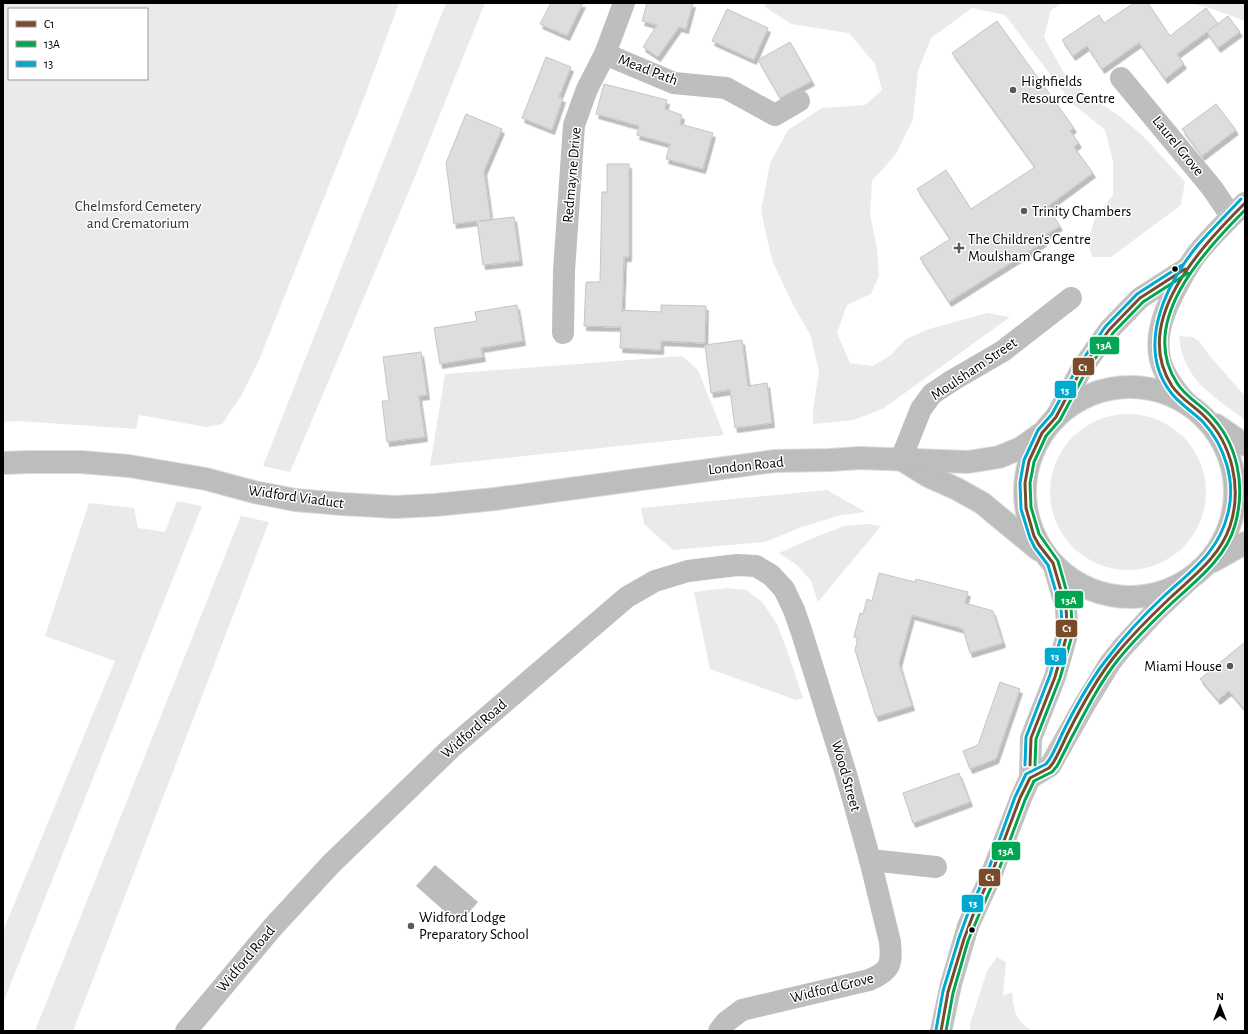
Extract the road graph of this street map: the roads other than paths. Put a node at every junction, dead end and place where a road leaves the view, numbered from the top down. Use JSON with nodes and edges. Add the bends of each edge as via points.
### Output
{"nodes":[{"id":1,"x":624,"y":3,"type":"edge"},
{"id":2,"x":605,"y":54,"type":"junction"},
{"id":3,"x":1121,"y":78,"type":"dead end"},
{"id":4,"x":799,"y":102,"type":"dead end"},
{"id":5,"x":1238,"y":210,"type":"edge"},
{"id":6,"x":1188,"y":267,"type":"junction"},
{"id":7,"x":1071,"y":298,"type":"dead end"},
{"id":8,"x":563,"y":333,"type":"dead end"},
{"id":9,"x":1195,"y":410,"type":"junction"},
{"id":10,"x":1049,"y":425,"type":"junction"},
{"id":11,"x":1245,"y":445,"type":"edge"},
{"id":12,"x":901,"y":459,"type":"junction"},
{"id":13,"x":3,"y":463,"type":"edge"},
{"id":14,"x":591,"y":485,"type":"joint"},
{"id":15,"x":1245,"y":542,"type":"edge"},
{"id":16,"x":1050,"y":560,"type":"junction"},
{"id":17,"x":1206,"y":566,"type":"junction"},
{"id":18,"x":1189,"y":580,"type":"junction"},
{"id":19,"x":801,"y":630,"type":"joint"},
{"id":20,"x":1030,"y":778,"type":"junction"},
{"id":21,"x":870,"y":860,"type":"junction"},
{"id":22,"x":936,"y":867,"type":"dead end"},
{"id":23,"x":186,"y":1031,"type":"edge"},
{"id":24,"x":719,"y":1031,"type":"edge"},
{"id":25,"x":940,"y":1031,"type":"edge"}],
"edges":[{"from":1,"to":2,"type":"street","name":"Redmayne Drive"},
{"from":2,"to":4,"type":"street","name":"Mead Path","via":[[674,83],[726,88],[775,115]]},
{"from":2,"to":8,"type":"street","name":"Redmayne Drive","via":[[587,89],[574,125],[564,271]]},
{"from":3,"to":5,"type":"street","name":"Laurel Grove","via":[[1212,188]]},
{"from":5,"to":6,"type":"main road"},
{"from":6,"to":9,"type":"main road","via":[[1163,316],[1159,346],[1164,372],[1174,388]]},
{"from":6,"to":10,"type":"main road","via":[[1140,298],[1109,330],[1081,370]]},
{"from":7,"to":12,"type":"street","name":"Moulsham Street","via":[[1002,351],[932,394],[921,409]]},
{"from":9,"to":10,"type":"main road","name":"London Road","via":[[1172,395],[1156,390],[1118,387],[1093,393],[1074,403]]},
{"from":9,"to":11,"type":"main road"},
{"from":9,"to":17,"type":"main road","via":[[1213,426],[1225,446],[1233,466],[1236,490],[1230,526],[1220,547]]},
{"from":10,"to":12,"type":"main road","name":"London Road","via":[[1021,448],[999,457],[968,462]]},
{"from":10,"to":16,"type":"main road","via":[[1029,461],[1025,491],[1031,528]]},
{"from":12,"to":14,"type":"main road","name":"London Road","via":[[775,461]]},
{"from":12,"to":16,"type":"main road","via":[[928,476],[982,503]]},
{"from":13,"to":14,"type":"main road","name":"Widford Viaduct","via":[[81,462],[129,466],[206,479],[295,500],[395,507],[442,505]]},
{"from":15,"to":17,"type":"main road"},
{"from":16,"to":18,"type":"main road","via":[[1075,582],[1113,596],[1148,596],[1167,591]]},
{"from":16,"to":20,"type":"main road","via":[[1066,608],[1066,638],[1056,677],[1031,738]]},
{"from":17,"to":18,"type":"main road"},
{"from":18,"to":20,"type":"main road","via":[[1122,648],[1110,663],[1050,766]]},
{"from":19,"to":21,"type":"street","name":"Wood Street"},
{"from":19,"to":23,"type":"street","name":"Widford Road","via":[[784,589],[771,575],[756,566],[737,565],[688,570],[654,581],[627,598],[451,748],[331,864],[272,928]]},
{"from":20,"to":25,"type":"main road","via":[[968,926]]},
{"from":21,"to":22,"type":"street"},
{"from":21,"to":24,"type":"street","name":"Widford Grove","via":[[890,942],[889,967],[881,975],[869,980],[742,1010]]}]}
